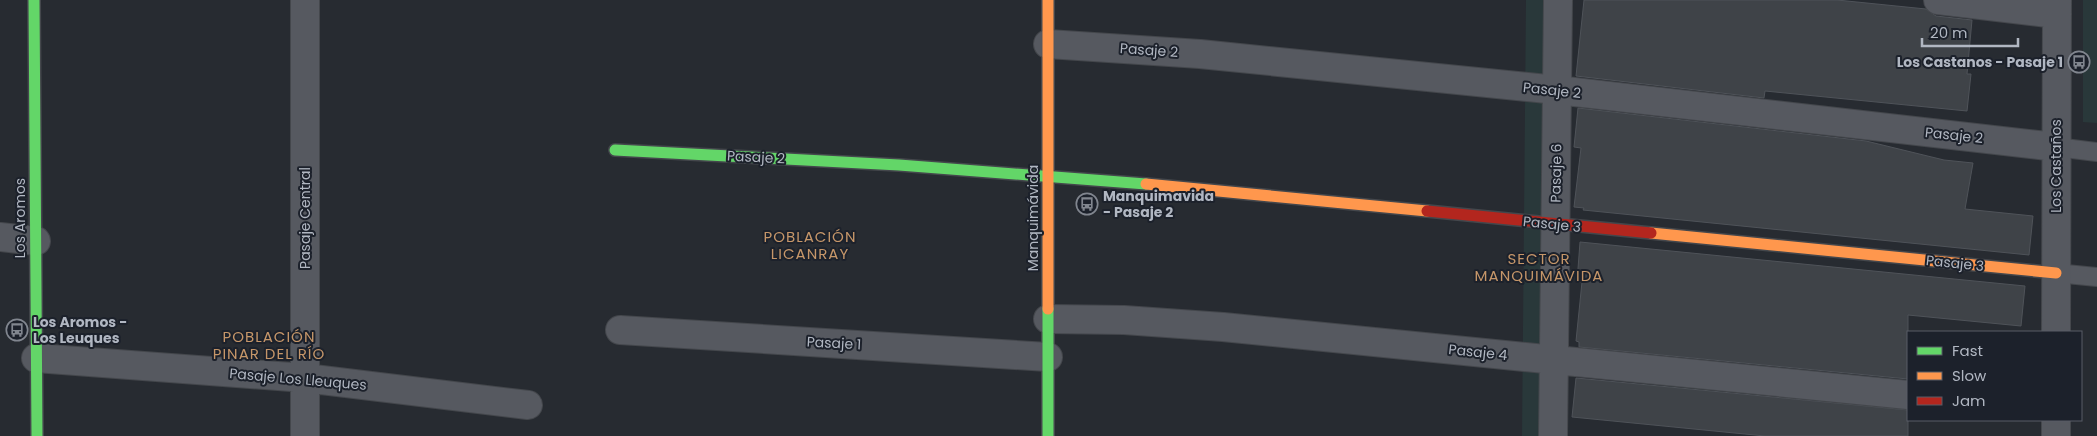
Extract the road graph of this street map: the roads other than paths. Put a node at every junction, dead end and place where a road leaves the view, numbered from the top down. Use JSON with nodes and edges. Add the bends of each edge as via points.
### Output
{"nodes":[{"id":1,"x":34,"y":0,"type":"edge"},
{"id":2,"x":306,"y":0,"type":"edge"},
{"id":3,"x":1047,"y":0,"type":"edge"},
{"id":4,"x":1558,"y":0,"type":"edge"},
{"id":5,"x":1938,"y":0,"type":"edge"},
{"id":6,"x":2057,"y":7,"type":"edge"},
{"id":7,"x":1048,"y":44,"type":"junction"},
{"id":8,"x":1556,"y":90,"type":"junction"},
{"id":9,"x":2056,"y":147,"type":"junction"},
{"id":10,"x":615,"y":150,"type":"dead end"},
{"id":11,"x":2097,"y":152,"type":"edge"},
{"id":12,"x":1048,"y":176,"type":"junction"},
{"id":13,"x":1555,"y":224,"type":"junction"},
{"id":14,"x":0,"y":237,"type":"edge"},
{"id":15,"x":36,"y":241,"type":"junction"},
{"id":16,"x":2056,"y":273,"type":"junction"},
{"id":17,"x":2097,"y":277,"type":"edge"},
{"id":18,"x":1048,"y":319,"type":"junction"},
{"id":19,"x":620,"y":330,"type":"dead end"},
{"id":20,"x":2056,"y":331,"type":"edge"},
{"id":21,"x":1048,"y":357,"type":"junction"},
{"id":22,"x":36,"y":358,"type":"junction"},
{"id":23,"x":1553,"y":360,"type":"junction"},
{"id":24,"x":305,"y":378,"type":"junction"},
{"id":25,"x":1907,"y":395,"type":"edge"},
{"id":26,"x":528,"y":404,"type":"dead end"},
{"id":27,"x":2056,"y":421,"type":"edge"},
{"id":28,"x":37,"y":436,"type":"edge"},
{"id":29,"x":305,"y":436,"type":"edge"},
{"id":30,"x":1048,"y":436,"type":"edge"},
{"id":31,"x":1553,"y":436,"type":"edge"},
{"id":32,"x":2056,"y":436,"type":"edge"}],
"edges":[{"from":1,"to":15,"type":"street","name":"Los Aromos"},
{"from":2,"to":24,"type":"street","name":"Pasaje Central"},
{"from":3,"to":7,"type":"street","name":"Manquimávida"},
{"from":4,"to":8,"type":"street","name":"Pasaje 6"},
{"from":5,"to":6,"type":"street"},
{"from":6,"to":9,"type":"street","name":"Los Castaños"},
{"from":7,"to":8,"type":"street","name":"Pasaje 2","via":[[1200,54]]},
{"from":7,"to":12,"type":"street","name":"Manquimávida"},
{"from":8,"to":9,"type":"street","name":"Pasaje 2"},
{"from":8,"to":13,"type":"street","name":"Pasaje 6"},
{"from":9,"to":11,"type":"lane"},
{"from":9,"to":16,"type":"street","name":"Los Castaños"},
{"from":10,"to":12,"type":"street","name":"Pasaje 2"},
{"from":12,"to":13,"type":"street","name":"Pasaje 3"},
{"from":12,"to":18,"type":"street","name":"Manquimávida"},
{"from":13,"to":16,"type":"street","name":"Pasaje 3"},
{"from":13,"to":23,"type":"street","name":"Pasaje 6"},
{"from":14,"to":15,"type":"street"},
{"from":15,"to":22,"type":"street","name":"Los Aromos"},
{"from":16,"to":17,"type":"lane"},
{"from":16,"to":20,"type":"street","name":"Los Castaños"},
{"from":18,"to":21,"type":"street","name":"Manquimávida"},
{"from":18,"to":23,"type":"street","name":"Pasaje 4","via":[[1222,327]]},
{"from":19,"to":21,"type":"street","name":"Pasaje 1"},
{"from":21,"to":30,"type":"street","name":"Manquimávida"},
{"from":22,"to":24,"type":"street","name":"Pasaje Los Lleuques"},
{"from":22,"to":28,"type":"street","name":"Los Aromos"},
{"from":23,"to":25,"type":"street","name":"Pasaje 4"},
{"from":23,"to":31,"type":"street","name":"Pasaje 6"},
{"from":24,"to":26,"type":"street","name":"Pasaje Los Lleuques"},
{"from":24,"to":29,"type":"street","name":"Pasaje Central"},
{"from":27,"to":32,"type":"street"}]}
